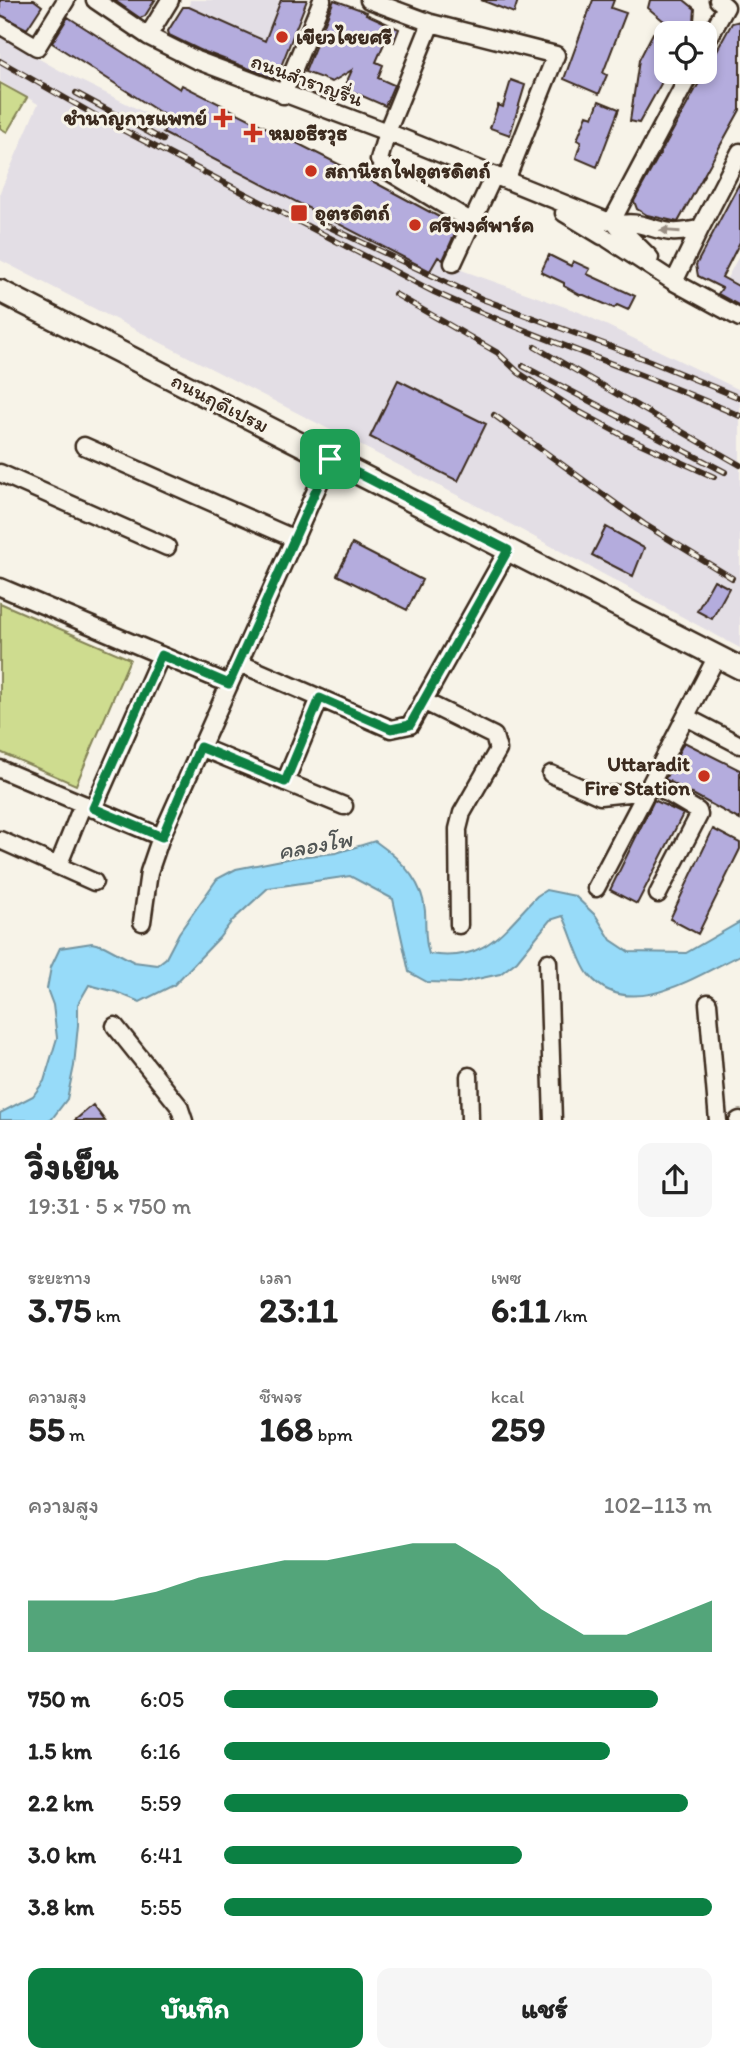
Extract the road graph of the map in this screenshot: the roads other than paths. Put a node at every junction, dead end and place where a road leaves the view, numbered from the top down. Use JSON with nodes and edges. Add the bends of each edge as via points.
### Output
{"nodes":[{"id":1,"x":66,"y":0,"type":"edge"},
{"id":2,"x":95,"y":0,"type":"edge"},
{"id":3,"x":170,"y":0,"type":"edge"},
{"id":4,"x":322,"y":0,"type":"edge"},
{"id":5,"x":369,"y":0,"type":"edge"},
{"id":6,"x":728,"y":5,"type":"edge"},
{"id":7,"x":431,"y":23,"type":"junction"},
{"id":8,"x":0,"y":25,"type":"edge"},
{"id":9,"x":717,"y":25,"type":"edge"},
{"id":10,"x":148,"y":36,"type":"junction"},
{"id":11,"x":685,"y":84,"type":"edge"},
{"id":12,"x":283,"y":95,"type":"junction"},
{"id":13,"x":387,"y":132,"type":"junction"},
{"id":14,"x":740,"y":152,"type":"edge"},
{"id":15,"x":505,"y":179,"type":"junction"},
{"id":16,"x":472,"y":222,"type":"junction"},
{"id":17,"x":613,"y":227,"type":"junction"},
{"id":18,"x":700,"y":229,"type":"junction"},
{"id":19,"x":453,"y":263,"type":"dead end"},
{"id":20,"x":674,"y":282,"type":"junction"},
{"id":21,"x":0,"y":291,"type":"edge"},
{"id":22,"x":740,"y":318,"type":"edge"},
{"id":23,"x":84,"y":446,"type":"dead end"},
{"id":24,"x":330,"y":459,"type":"junction"},
{"id":25,"x":0,"y":473,"type":"edge"},
{"id":26,"x":295,"y":539,"type":"junction"},
{"id":27,"x":167,"y":547,"type":"dead end"},
{"id":28,"x":508,"y":550,"type":"junction"},
{"id":29,"x":0,"y":587,"type":"edge"},
{"id":30,"x":161,"y":655,"type":"junction"},
{"id":31,"x":717,"y":656,"type":"junction"},
{"id":32,"x":239,"y":663,"type":"junction"},
{"id":33,"x":740,"y":668,"type":"edge"},
{"id":34,"x":229,"y":684,"type":"junction"},
{"id":35,"x":320,"y":698,"type":"junction"},
{"id":36,"x":424,"y":701,"type":"junction"},
{"id":37,"x":686,"y":718,"type":"junction"},
{"id":38,"x":740,"y":746,"type":"edge"},
{"id":39,"x":200,"y":747,"type":"junction"},
{"id":40,"x":0,"y":769,"type":"edge"},
{"id":41,"x":551,"y":774,"type":"dead end"},
{"id":42,"x":285,"y":782,"type":"junction"},
{"id":43,"x":649,"y":787,"type":"junction"},
{"id":44,"x":88,"y":806,"type":"junction"},
{"id":45,"x":344,"y":806,"type":"dead end"},
{"id":46,"x":162,"y":837,"type":"junction"},
{"id":47,"x":0,"y":841,"type":"edge"},
{"id":48,"x":58,"y":866,"type":"junction"},
{"id":49,"x":94,"y":882,"type":"dead end"},
{"id":50,"x":596,"y":888,"type":"dead end"},
{"id":51,"x":658,"y":894,"type":"dead end"},
{"id":52,"x":142,"y":922,"type":"dead end"},
{"id":53,"x":459,"y":925,"type":"dead end"},
{"id":54,"x":548,"y":961,"type":"dead end"},
{"id":55,"x":708,"y":1003,"type":"dead end"},
{"id":56,"x":115,"y":1026,"type":"dead end"},
{"id":57,"x":469,"y":1076,"type":"dead end"},
{"id":58,"x":184,"y":1120,"type":"edge"},
{"id":59,"x":470,"y":1120,"type":"edge"},
{"id":60,"x":553,"y":1120,"type":"edge"},
{"id":61,"x":718,"y":1120,"type":"edge"}],
"edges":[{"from":1,"to":8,"type":"street","via":[[37,47]]},
{"from":2,"to":10,"type":"street","name":"ถนนสำราญรื่น"},
{"from":3,"to":10,"type":"street"},
{"from":4,"to":12,"type":"street"},
{"from":5,"to":7,"type":"street"},
{"from":6,"to":9,"type":"street"},
{"from":7,"to":13,"type":"street"},
{"from":7,"to":15,"type":"street","via":[[556,55]]},
{"from":10,"to":12,"type":"street","name":"ถนนสำราญรื่น"},
{"from":11,"to":17,"type":"street"},
{"from":12,"to":13,"type":"street","name":"ถนนสำราญรื่น"},
{"from":13,"to":15,"type":"street","name":"ถนนสำราญรื่น"},
{"from":13,"to":16,"type":"street","via":[[379,160],[388,171]]},
{"from":14,"to":18,"type":"street"},
{"from":15,"to":16,"type":"street"},
{"from":15,"to":17,"type":"street","name":"ถนนสำราญรื่น"},
{"from":16,"to":19,"type":"street"},
{"from":18,"to":17,"type":"street","one_way":true,"via":[[676,232]]},
{"from":17,"to":20,"type":"street"},
{"from":18,"to":20,"type":"street"},
{"from":20,"to":22,"type":"street"},
{"from":21,"to":24,"type":"main road","name":"ถนนฤดีเปรม"},
{"from":23,"to":26,"type":"street"},
{"from":24,"to":26,"type":"street"},
{"from":24,"to":28,"type":"main road","name":"ถนนฤดีเปรม"},
{"from":25,"to":27,"type":"street"},
{"from":26,"to":32,"type":"street"},
{"from":28,"to":31,"type":"main road","name":"ถนนฤดีเปรม"},
{"from":28,"to":36,"type":"street"},
{"from":29,"to":30,"type":"street"},
{"from":30,"to":34,"type":"street"},
{"from":30,"to":44,"type":"street"},
{"from":31,"to":33,"type":"main road","name":"ถนนฤดีเปรม"},
{"from":31,"to":37,"type":"street"},
{"from":32,"to":34,"type":"street"},
{"from":32,"to":35,"type":"street"},
{"from":34,"to":39,"type":"street"},
{"from":35,"to":36,"type":"street","via":[[391,729],[410,725]]},
{"from":35,"to":42,"type":"street"},
{"from":36,"to":53,"type":"street","via":[[494,736],[498,750],[461,813]]},
{"from":37,"to":38,"type":"street"},
{"from":37,"to":43,"type":"street"},
{"from":39,"to":42,"type":"street"},
{"from":39,"to":46,"type":"street"},
{"from":40,"to":44,"type":"street"},
{"from":41,"to":43,"type":"street","via":[[600,796]]},
{"from":42,"to":45,"type":"street"},
{"from":43,"to":50,"type":"street"},
{"from":43,"to":51,"type":"street","via":[[699,815]]},
{"from":44,"to":46,"type":"street"},
{"from":44,"to":48,"type":"street"},
{"from":46,"to":52,"type":"street","via":[[149,872]]},
{"from":47,"to":48,"type":"street"},
{"from":48,"to":49,"type":"street"},
{"from":54,"to":60,"type":"street"},
{"from":55,"to":61,"type":"street"},
{"from":56,"to":58,"type":"street","via":[[179,1106]]},
{"from":57,"to":59,"type":"street"}]}
